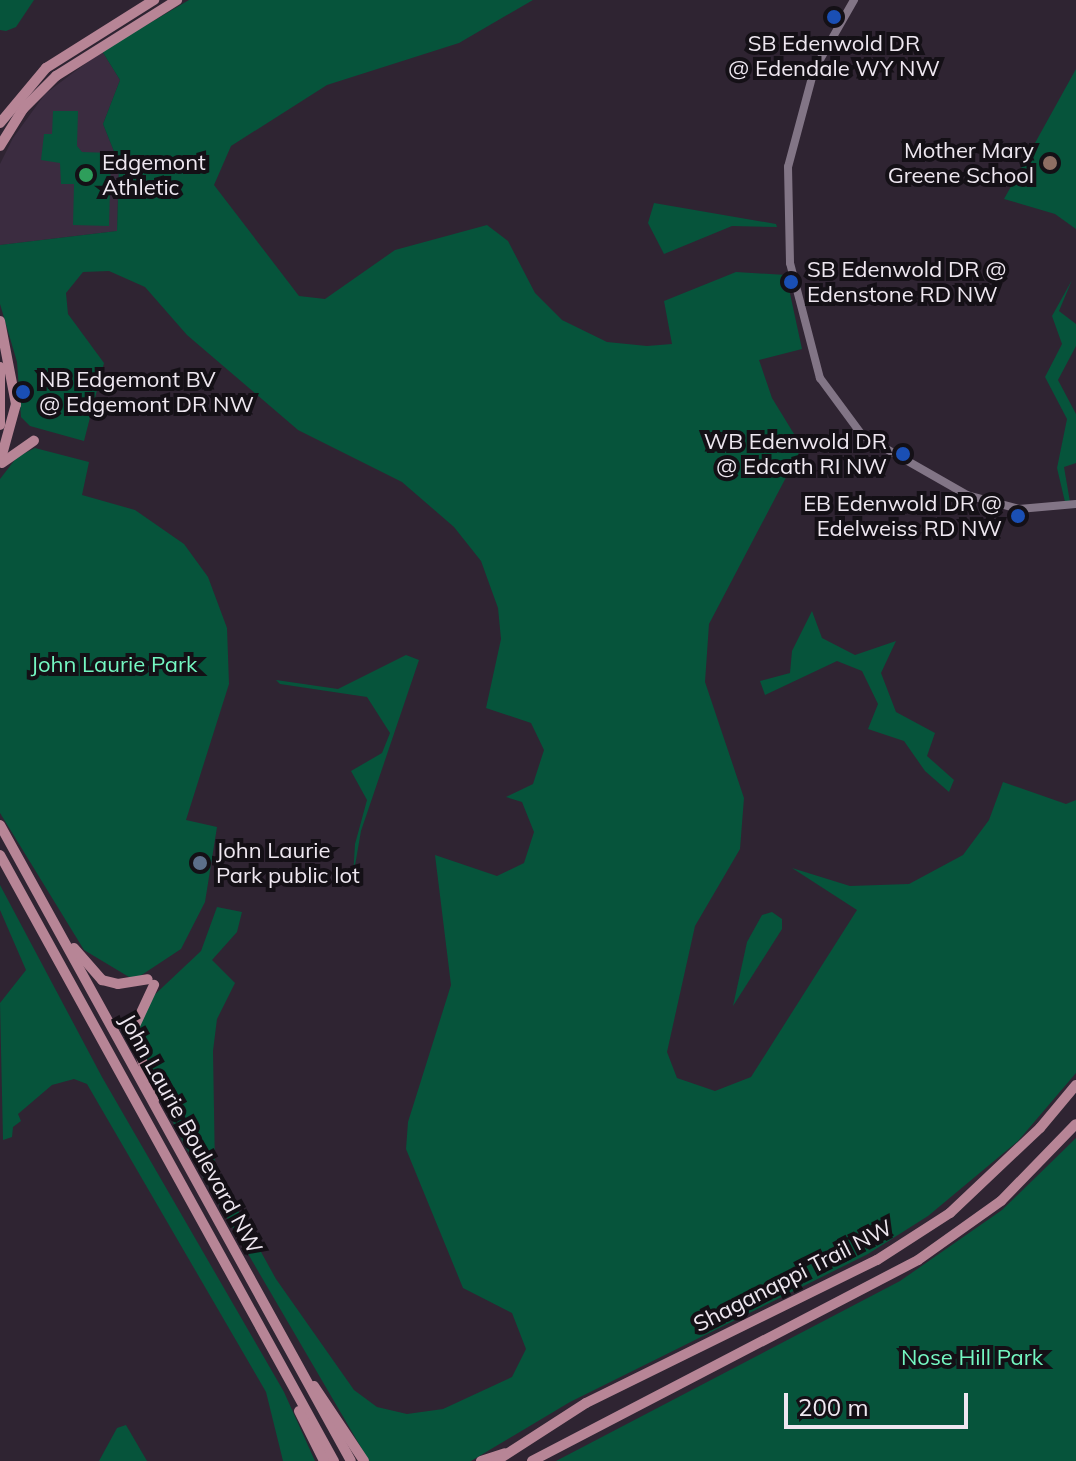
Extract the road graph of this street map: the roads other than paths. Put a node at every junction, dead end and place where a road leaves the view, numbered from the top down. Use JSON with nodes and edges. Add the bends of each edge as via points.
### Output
{"nodes":[{"id":1,"x":154,"y":0,"type":"edge"},
{"id":2,"x":177,"y":0,"type":"edge"},
{"id":3,"x":854,"y":0,"type":"edge"},
{"id":4,"x":0,"y":123,"type":"edge"},
{"id":5,"x":0,"y":146,"type":"edge"},
{"id":6,"x":0,"y":321,"type":"edge"},
{"id":7,"x":0,"y":367,"type":"edge"},
{"id":8,"x":0,"y":425,"type":"edge"},
{"id":9,"x":34,"y":441,"type":"dead end"},
{"id":10,"x":0,"y":463,"type":"edge"},
{"id":11,"x":1076,"y":504,"type":"edge"},
{"id":12,"x":0,"y":825,"type":"edge"},
{"id":13,"x":0,"y":855,"type":"edge"},
{"id":14,"x":53,"y":922,"type":"junction"},
{"id":15,"x":1076,"y":1085,"type":"edge"},
{"id":16,"x":154,"y":1106,"type":"junction"},
{"id":17,"x":1076,"y":1124,"type":"edge"},
{"id":18,"x":272,"y":1347,"type":"junction"},
{"id":19,"x":306,"y":1378,"type":"junction"},
{"id":20,"x":507,"y":1453,"type":"junction"},
{"id":21,"x":324,"y":1461,"type":"edge"},
{"id":22,"x":334,"y":1461,"type":"edge"},
{"id":23,"x":351,"y":1461,"type":"edge"},
{"id":24,"x":364,"y":1461,"type":"edge"},
{"id":25,"x":481,"y":1461,"type":"edge"},
{"id":26,"x":496,"y":1461,"type":"edge"},
{"id":27,"x":532,"y":1461,"type":"edge"}],
"edges":[{"from":1,"to":4,"type":"main road","via":[[46,68]]},
{"from":2,"to":5,"type":"main road","via":[[56,76],[23,109]]},
{"from":3,"to":11,"type":"street","via":[[814,70],[788,167],[790,263],[820,378],[862,435],[967,495],[1019,509]]},
{"from":6,"to":10,"type":"main road","via":[[16,404]]},
{"from":7,"to":8,"type":"main road"},
{"from":9,"to":10,"type":"main road"},
{"from":12,"to":14,"type":"main road","name":"John Laurie Boulevard NW"},
{"from":13,"to":18,"type":"main road","name":"John Laurie Boulevard NW"},
{"from":14,"to":16,"type":"main road","name":"John Laurie Boulevard NW"},
{"from":14,"to":16,"type":"main road","via":[[94,976],[118,984],[151,982],[133,1030]]},
{"from":15,"to":20,"type":"main road","name":"Shaganappi Trail NW","via":[[987,1182],[889,1252],[586,1403]]},
{"from":16,"to":19,"type":"main road","name":"John Laurie Boulevard NW"},
{"from":17,"to":27,"type":"main road","name":"Shaganappi Trail NW","via":[[1001,1201],[918,1260]]},
{"from":18,"to":21,"type":"main road"},
{"from":18,"to":22,"type":"main road","name":"John Laurie Boulevard NW"},
{"from":19,"to":23,"type":"main road","name":"John Laurie Boulevard NW"},
{"from":19,"to":24,"type":"main road","via":[[322,1393]]},
{"from":20,"to":25,"type":"main road"},
{"from":20,"to":26,"type":"main road","name":"Shaganappi Trail NW"}]}
